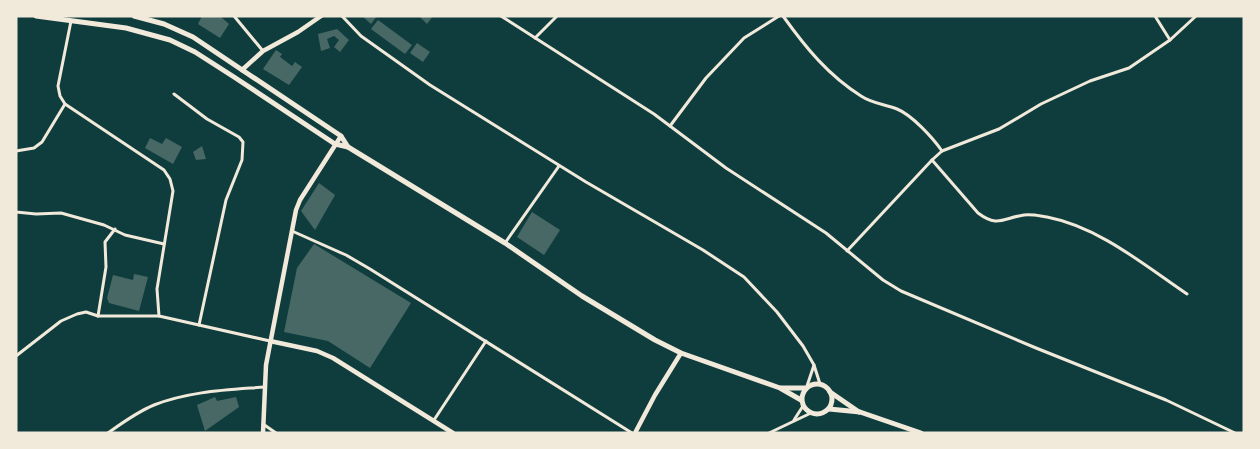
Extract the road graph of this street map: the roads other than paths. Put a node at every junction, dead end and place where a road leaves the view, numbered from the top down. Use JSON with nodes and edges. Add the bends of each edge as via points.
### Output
{"nodes":[{"id":1,"x":36,"y":16,"type":"edge"},
{"id":2,"x":134,"y":16,"type":"edge"},
{"id":3,"x":234,"y":16,"type":"edge"},
{"id":4,"x":321,"y":16,"type":"edge"},
{"id":5,"x":342,"y":16,"type":"edge"},
{"id":6,"x":501,"y":16,"type":"edge"},
{"id":7,"x":557,"y":16,"type":"edge"},
{"id":8,"x":779,"y":16,"type":"edge"},
{"id":9,"x":783,"y":16,"type":"edge"},
{"id":10,"x":1155,"y":16,"type":"edge"},
{"id":11,"x":1196,"y":16,"type":"edge"},
{"id":12,"x":71,"y":20,"type":"junction"},
{"id":13,"x":535,"y":38,"type":"junction"},
{"id":14,"x":1170,"y":40,"type":"junction"},
{"id":15,"x":201,"y":42,"type":"junction"},
{"id":16,"x":263,"y":51,"type":"junction"},
{"id":17,"x":195,"y":52,"type":"junction"},
{"id":18,"x":242,"y":70,"type":"junction"},
{"id":19,"x":174,"y":94,"type":"dead end"},
{"id":20,"x":65,"y":104,"type":"junction"},
{"id":21,"x":670,"y":126,"type":"junction"},
{"id":22,"x":341,"y":136,"type":"junction"},
{"id":23,"x":335,"y":144,"type":"junction"},
{"id":24,"x":348,"y":147,"type":"junction"},
{"id":25,"x":16,"y":151,"type":"edge"},
{"id":26,"x":942,"y":151,"type":"junction"},
{"id":27,"x":932,"y":160,"type":"junction"},
{"id":28,"x":559,"y":166,"type":"junction"},
{"id":29,"x":16,"y":212,"type":"edge"},
{"id":30,"x":115,"y":229,"type":"junction"},
{"id":31,"x":292,"y":231,"type":"junction"},
{"id":32,"x":505,"y":243,"type":"junction"},
{"id":33,"x":164,"y":244,"type":"junction"},
{"id":34,"x":847,"y":251,"type":"junction"},
{"id":35,"x":1187,"y":294,"type":"dead end"},
{"id":36,"x":98,"y":316,"type":"junction"},
{"id":37,"x":159,"y":316,"type":"junction"},
{"id":38,"x":199,"y":325,"type":"junction"},
{"id":39,"x":270,"y":341,"type":"junction"},
{"id":40,"x":486,"y":341,"type":"junction"},
{"id":41,"x":681,"y":352,"type":"junction"},
{"id":42,"x":16,"y":356,"type":"edge"},
{"id":43,"x":814,"y":365,"type":"junction"},
{"id":44,"x":820,"y":384,"type":"junction"},
{"id":45,"x":265,"y":387,"type":"junction"},
{"id":46,"x":806,"y":387,"type":"junction"},
{"id":47,"x":780,"y":388,"type":"junction"},
{"id":48,"x":830,"y":392,"type":"junction"},
{"id":49,"x":801,"y":400,"type":"junction"},
{"id":50,"x":803,"y":406,"type":"junction"},
{"id":51,"x":828,"y":409,"type":"junction"},
{"id":52,"x":860,"y":412,"type":"junction"},
{"id":53,"x":811,"y":413,"type":"junction"},
{"id":54,"x":434,"y":420,"type":"junction"},
{"id":55,"x":794,"y":421,"type":"junction"},
{"id":56,"x":263,"y":424,"type":"junction"},
{"id":57,"x":108,"y":433,"type":"edge"},
{"id":58,"x":263,"y":433,"type":"edge"},
{"id":59,"x":276,"y":433,"type":"edge"},
{"id":60,"x":453,"y":433,"type":"edge"},
{"id":61,"x":634,"y":433,"type":"edge"},
{"id":62,"x":769,"y":433,"type":"edge"},
{"id":63,"x":920,"y":433,"type":"edge"},
{"id":64,"x":1235,"y":433,"type":"edge"}],
"edges":[{"from":1,"to":12,"type":"main road"},
{"from":2,"to":15,"type":"main road","via":[[178,29]]},
{"from":3,"to":16,"type":"street"},
{"from":4,"to":16,"type":"main road"},
{"from":5,"to":28,"type":"street","via":[[361,36],[430,85]]},
{"from":6,"to":13,"type":"street"},
{"from":7,"to":13,"type":"street"},
{"from":8,"to":21,"type":"street","via":[[744,38],[706,78]]},
{"from":9,"to":26,"type":"street","via":[[807,49],[848,88],[873,103],[906,114]]},
{"from":10,"to":14,"type":"street"},
{"from":11,"to":14,"type":"street"},
{"from":12,"to":17,"type":"main road","via":[[158,36]]},
{"from":12,"to":20,"type":"street","via":[[58,86]]},
{"from":13,"to":21,"type":"street"},
{"from":14,"to":26,"type":"street","via":[[1130,68],[1090,81],[1041,104],[999,129]]},
{"from":15,"to":17,"type":"main road"},
{"from":15,"to":18,"type":"main road"},
{"from":16,"to":18,"type":"main road"},
{"from":17,"to":23,"type":"main road"},
{"from":18,"to":22,"type":"main road"},
{"from":19,"to":38,"type":"street","via":[[243,142],[242,160],[226,200]]},
{"from":20,"to":25,"type":"street","via":[[37,147]]},
{"from":20,"to":33,"type":"street","via":[[164,170],[173,191]]},
{"from":21,"to":34,"type":"street","via":[[726,168],[826,233]]},
{"from":22,"to":23,"type":"main road"},
{"from":22,"to":24,"type":"main road"},
{"from":23,"to":24,"type":"main road"},
{"from":23,"to":31,"type":"main road","via":[[300,200]]},
{"from":24,"to":32,"type":"main road"},
{"from":26,"to":27,"type":"street"},
{"from":27,"to":34,"type":"street"},
{"from":27,"to":35,"type":"street","via":[[987,220],[998,222],[1037,215],[1084,228]]},
{"from":28,"to":32,"type":"street"},
{"from":28,"to":43,"type":"street","via":[[744,277],[777,312]]},
{"from":29,"to":30,"type":"street","via":[[60,213]]},
{"from":30,"to":33,"type":"street","via":[[125,235]]},
{"from":30,"to":36,"type":"street","via":[[106,242],[106,266]]},
{"from":31,"to":39,"type":"main road"},
{"from":31,"to":40,"type":"street","via":[[346,255]]},
{"from":32,"to":41,"type":"main road","via":[[582,296]]},
{"from":33,"to":37,"type":"street","via":[[157,289]]},
{"from":34,"to":64,"type":"street","via":[[901,291],[1166,400]]},
{"from":36,"to":37,"type":"street"},
{"from":36,"to":42,"type":"street","via":[[86,312],[67,318]]},
{"from":37,"to":38,"type":"street"},
{"from":38,"to":39,"type":"street"},
{"from":39,"to":45,"type":"main road"},
{"from":39,"to":54,"type":"main road","via":[[317,351],[333,358]]},
{"from":40,"to":54,"type":"street"},
{"from":40,"to":61,"type":"street"},
{"from":41,"to":47,"type":"main road"},
{"from":41,"to":61,"type":"main road"},
{"from":43,"to":44,"type":"street"},
{"from":43,"to":46,"type":"street"},
{"from":44,"to":46,"type":"main road"},
{"from":44,"to":48,"type":"main road"},
{"from":45,"to":56,"type":"main road"},
{"from":45,"to":57,"type":"street","via":[[215,390],[153,405]]},
{"from":46,"to":47,"type":"main road"},
{"from":46,"to":49,"type":"main road"},
{"from":47,"to":49,"type":"main road"},
{"from":48,"to":51,"type":"main road"},
{"from":48,"to":52,"type":"main road"},
{"from":49,"to":50,"type":"main road"},
{"from":50,"to":53,"type":"main road"},
{"from":50,"to":55,"type":"street"},
{"from":51,"to":52,"type":"main road"},
{"from":51,"to":53,"type":"main road","via":[[820,414]]},
{"from":52,"to":63,"type":"main road"},
{"from":53,"to":55,"type":"street"},
{"from":54,"to":60,"type":"main road"},
{"from":55,"to":62,"type":"street"},
{"from":56,"to":58,"type":"main road"},
{"from":56,"to":59,"type":"street"}]}
